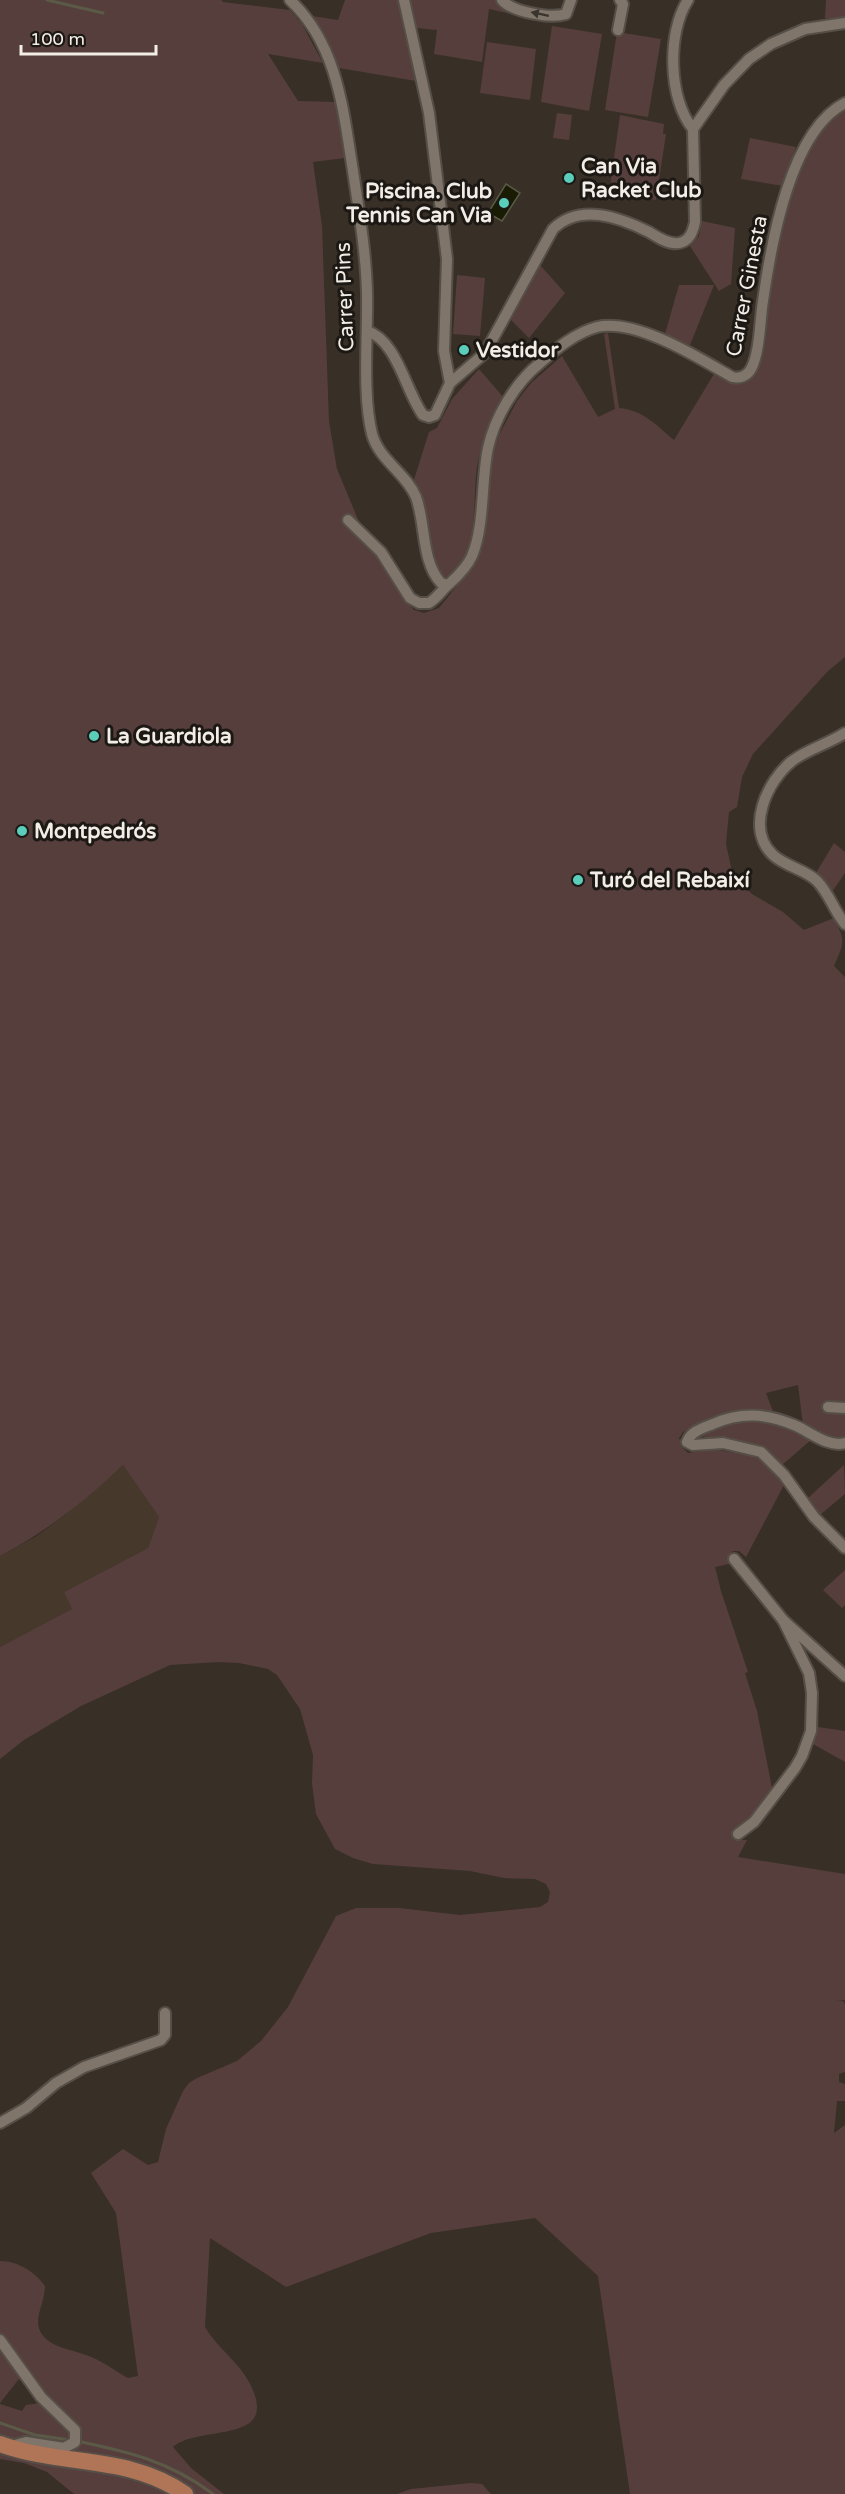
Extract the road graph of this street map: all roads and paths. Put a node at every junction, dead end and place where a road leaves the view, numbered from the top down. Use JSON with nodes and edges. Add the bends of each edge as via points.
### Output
{"nodes":[{"id":1,"x":290,"y":0,"type":"edge"},
{"id":2,"x":404,"y":0,"type":"edge"},
{"id":3,"x":502,"y":0,"type":"edge"},
{"id":4,"x":571,"y":0,"type":"edge"},
{"id":5,"x":620,"y":0,"type":"edge"},
{"id":6,"x":688,"y":0,"type":"edge"},
{"id":7,"x":845,"y":23,"type":"edge"},
{"id":8,"x":618,"y":30,"type":"dead end"},
{"id":9,"x":845,"y":103,"type":"edge"},
{"id":10,"x":693,"y":129,"type":"junction"},
{"id":11,"x":367,"y":331,"type":"junction"},
{"id":12,"x":450,"y":383,"type":"junction"},
{"id":13,"x":348,"y":520,"type":"dead end"},
{"id":14,"x":447,"y":585,"type":"junction"},
{"id":15,"x":845,"y":733,"type":"edge"},
{"id":16,"x":845,"y":924,"type":"edge"},
{"id":17,"x":828,"y":1407,"type":"dead end"},
{"id":18,"x":845,"y":1408,"type":"edge"},
{"id":19,"x":845,"y":1443,"type":"edge"},
{"id":20,"x":845,"y":1548,"type":"edge"},
{"id":21,"x":734,"y":1559,"type":"dead end"},
{"id":22,"x":783,"y":1620,"type":"junction"},
{"id":23,"x":845,"y":1676,"type":"edge"},
{"id":24,"x":738,"y":1834,"type":"dead end"},
{"id":25,"x":165,"y":2013,"type":"dead end"},
{"id":26,"x":0,"y":2123,"type":"edge"},
{"id":27,"x":0,"y":2340,"type":"edge"},
{"id":28,"x":4,"y":2446,"type":"edge"},
{"id":29,"x":185,"y":2494,"type":"edge"}],
"edges":[{"from":1,"to":11,"type":"street","name":"Carrer Pins","via":[[323,45],[340,93],[363,236]]},
{"from":2,"to":12,"type":"street","via":[[429,113],[444,219],[444,351]]},
{"from":4,"to":3,"type":"street","one_way":true,"via":[[566,14],[551,16],[511,8]]},
{"from":5,"to":8,"type":"street","via":[[623,4]]},
{"from":6,"to":10,"type":"street","via":[[677,25],[674,59],[680,111]]},
{"from":7,"to":10,"type":"street","via":[[805,29],[761,50],[734,72]]},
{"from":9,"to":14,"type":"street","name":"Carrer Ginesta","via":[[815,130],[792,172],[774,242],[750,370],[742,377],[732,377],[674,343],[615,327],[595,328],[562,345],[523,381],[494,428],[473,555]]},
{"from":10,"to":12,"type":"street","via":[[695,222],[687,239],[670,243],[618,219],[596,214],[565,220],[553,229],[485,353]]},
{"from":11,"to":12,"type":"street","via":[[386,344],[423,415],[435,415]]},
{"from":11,"to":14,"type":"street","name":"Carrer Pins","via":[[373,435],[383,455],[415,495],[431,567],[441,583]]},
{"from":13,"to":14,"type":"street","name":"Carrer Ginesta","via":[[381,552],[414,600],[429,603]]},
{"from":15,"to":16,"type":"street","via":[[797,757],[781,772],[766,797],[760,821],[772,854],[819,883]]},
{"from":17,"to":18,"type":"street"},
{"from":19,"to":20,"type":"street","via":[[831,1443],[787,1422],[751,1414],[707,1426],[687,1442],[731,1444],[761,1452]]},
{"from":21,"to":22,"type":"street"},
{"from":22,"to":23,"type":"street"},
{"from":22,"to":24,"type":"street","via":[[809,1673],[811,1731],[795,1768],[754,1822]]},
{"from":25,"to":26,"type":"street","via":[[165,2035],[161,2040],[84,2067]]},
{"from":27,"to":28,"type":"street","via":[[38,2392],[75,2430],[74,2440],[58,2448],[26,2442]]},
{"from":28,"to":29,"type":"main road","via":[[130,2468]]}]}
